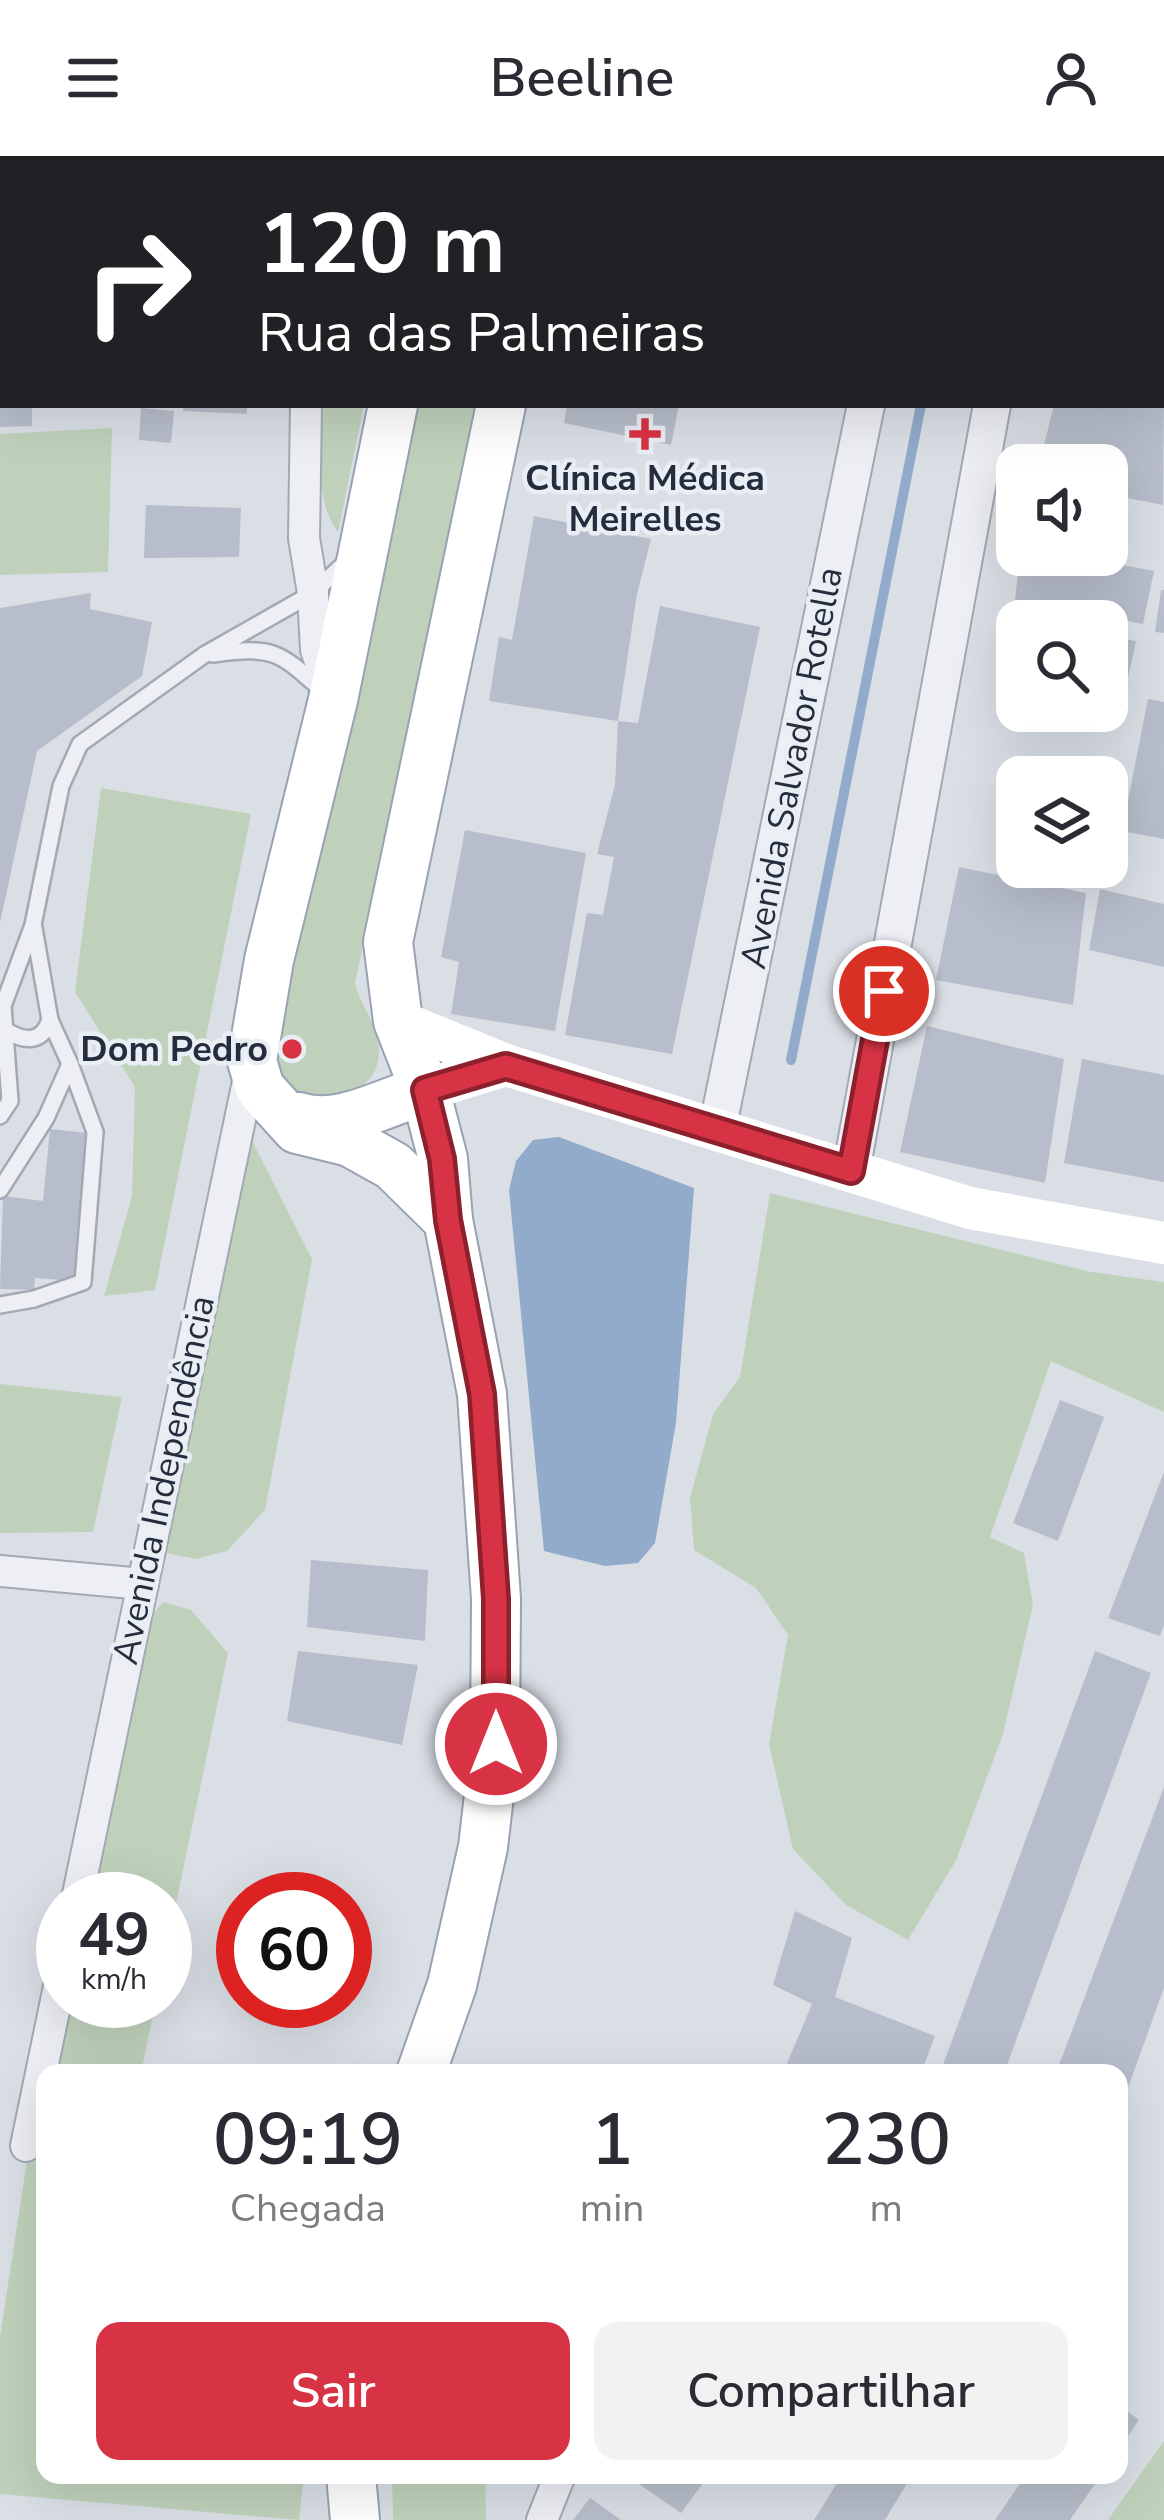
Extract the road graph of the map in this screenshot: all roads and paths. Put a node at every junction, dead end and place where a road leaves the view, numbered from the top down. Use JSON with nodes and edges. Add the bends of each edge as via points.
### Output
{"nodes":[{"id":1,"x":306,"y":408,"type":"edge"},
{"id":2,"x":392,"y":408,"type":"edge"},
{"id":3,"x":499,"y":408,"type":"edge"},
{"id":4,"x":865,"y":408,"type":"edge"},
{"id":5,"x":991,"y":408,"type":"edge"},
{"id":6,"x":362,"y":546,"type":"junction"},
{"id":7,"x":314,"y":593,"type":"junction"},
{"id":8,"x":204,"y":655,"type":"junction"},
{"id":9,"x":333,"y":700,"type":"junction"},
{"id":10,"x":33,"y":926,"type":"junction"},
{"id":11,"x":50,"y":1020,"type":"junction"},
{"id":12,"x":398,"y":1021,"type":"junction"},
{"id":13,"x":4,"y":1030,"type":"junction"},
{"id":14,"x":252,"y":1061,"type":"junction"},
{"id":15,"x":70,"y":1064,"type":"junction"},
{"id":16,"x":506,"y":1066,"type":"junction"},
{"id":17,"x":425,"y":1090,"type":"junction"},
{"id":18,"x":273,"y":1104,"type":"junction"},
{"id":19,"x":0,"y":1116,"type":"edge"},
{"id":20,"x":717,"y":1130,"type":"junction"},
{"id":21,"x":851,"y":1171,"type":"junction"},
{"id":22,"x":0,"y":1190,"type":"edge"},
{"id":23,"x":448,"y":1220,"type":"junction"},
{"id":24,"x":1164,"y":1243,"type":"edge"},
{"id":25,"x":0,"y":1305,"type":"edge"},
{"id":26,"x":0,"y":1571,"type":"edge"},
{"id":27,"x":143,"y":1584,"type":"junction"},
{"id":28,"x":83,"y":1872,"type":"edge"},
{"id":29,"x":50,"y":2028,"type":"edge"},
{"id":30,"x":42,"y":2064,"type":"edge"},
{"id":31,"x":424,"y":2064,"type":"edge"},
{"id":32,"x":36,"y":2091,"type":"edge"},
{"id":33,"x":24,"y":2146,"type":"edge"},
{"id":34,"x":352,"y":2484,"type":"edge"},
{"id":35,"x":556,"y":2484,"type":"edge"},
{"id":36,"x":356,"y":2520,"type":"edge"},
{"id":37,"x":542,"y":2520,"type":"edge"}],
"edges":[{"from":1,"to":7,"type":"street","via":[[304,538]]},
{"from":2,"to":6,"type":"main road","name":"Avenida Independência"},
{"from":3,"to":12,"type":"main road","via":[[388,942]]},
{"from":4,"to":20,"type":"street","name":"Avenida Salvador Rotella"},
{"from":5,"to":21,"type":"street"},
{"from":6,"to":7,"type":"lane"},
{"from":6,"to":9,"type":"main road","name":"Avenida Independência"},
{"from":7,"to":8,"type":"lane"},
{"from":7,"to":9,"type":"street","via":[[316,650]]},
{"from":8,"to":9,"type":"lane","via":[[282,655]]},
{"from":8,"to":10,"type":"lane","via":[[80,744],[61,785]]},
{"from":9,"to":14,"type":"main road","name":"Avenida Independência"},
{"from":10,"to":11,"type":"lane"},
{"from":10,"to":13,"type":"lane","via":[[3,1006]]},
{"from":11,"to":13,"type":"lane","via":[[32,1040]]},
{"from":11,"to":15,"type":"lane"},
{"from":12,"to":16,"type":"main road"},
{"from":12,"to":17,"type":"main road"},
{"from":13,"to":19,"type":"lane","via":[[10,1101]]},
{"from":14,"to":18,"type":"main road"},
{"from":14,"to":27,"type":"street","name":"Avenida Independência"},
{"from":15,"to":22,"type":"lane"},
{"from":15,"to":25,"type":"lane","via":[[95,1132],[83,1282]]},
{"from":16,"to":17,"type":"main road"},
{"from":16,"to":20,"type":"main road"},
{"from":17,"to":18,"type":"main road","via":[[345,1118],[306,1120]]},
{"from":17,"to":23,"type":"main road"},
{"from":18,"to":23,"type":"main road","via":[[297,1129],[350,1142],[393,1166]]},
{"from":20,"to":21,"type":"main road"},
{"from":21,"to":24,"type":"main road","via":[[970,1208]]},
{"from":23,"to":31,"type":"main road","via":[[482,1394],[496,1744],[452,1985]]},
{"from":26,"to":27,"type":"street"},
{"from":27,"to":28,"type":"street","name":"Avenida Independência"},
{"from":29,"to":30,"type":"street"},
{"from":32,"to":33,"type":"street"},
{"from":34,"to":36,"type":"main road"},
{"from":35,"to":37,"type":"street"}]}
